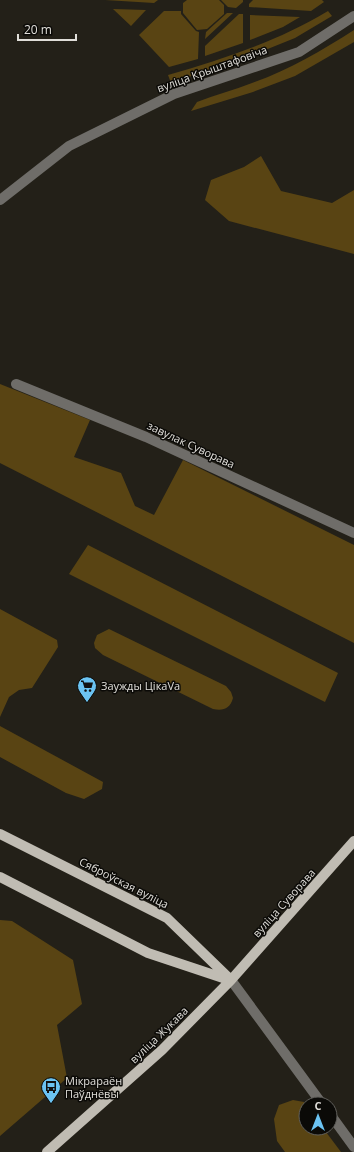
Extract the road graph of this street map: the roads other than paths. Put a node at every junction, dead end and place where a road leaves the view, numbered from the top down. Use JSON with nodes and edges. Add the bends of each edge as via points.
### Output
{"nodes":[{"id":1,"x":354,"y":16,"type":"edge"},
{"id":2,"x":0,"y":200,"type":"edge"},
{"id":3,"x":16,"y":384,"type":"dead end"},
{"id":4,"x":354,"y":533,"type":"edge"},
{"id":5,"x":0,"y":834,"type":"edge"},
{"id":6,"x":354,"y":841,"type":"edge"},
{"id":7,"x":0,"y":877,"type":"edge"},
{"id":8,"x":231,"y":980,"type":"junction"},
{"id":9,"x":316,"y":1096,"type":"edge"},
{"id":10,"x":338,"y":1125,"type":"edge"},
{"id":11,"x":354,"y":1147,"type":"edge"},
{"id":12,"x":53,"y":1150,"type":"edge"}],
"edges":[{"from":1,"to":2,"type":"street","name":"вуліца Крыштафовіча","via":[[299,52],[174,94],[69,146]]},
{"from":3,"to":4,"type":"street","name":"завулак Суворава","via":[[146,437]]},
{"from":5,"to":8,"type":"main road","name":"Сяброўская вуліца","via":[[167,918]]},
{"from":6,"to":8,"type":"main road","name":"вуліца Суворава"},
{"from":7,"to":8,"type":"main road","via":[[148,953]]},
{"from":8,"to":9,"type":"street"},
{"from":8,"to":12,"type":"main road","name":"вуліца Жукава","via":[[162,1050]]},
{"from":10,"to":11,"type":"street"}]}
